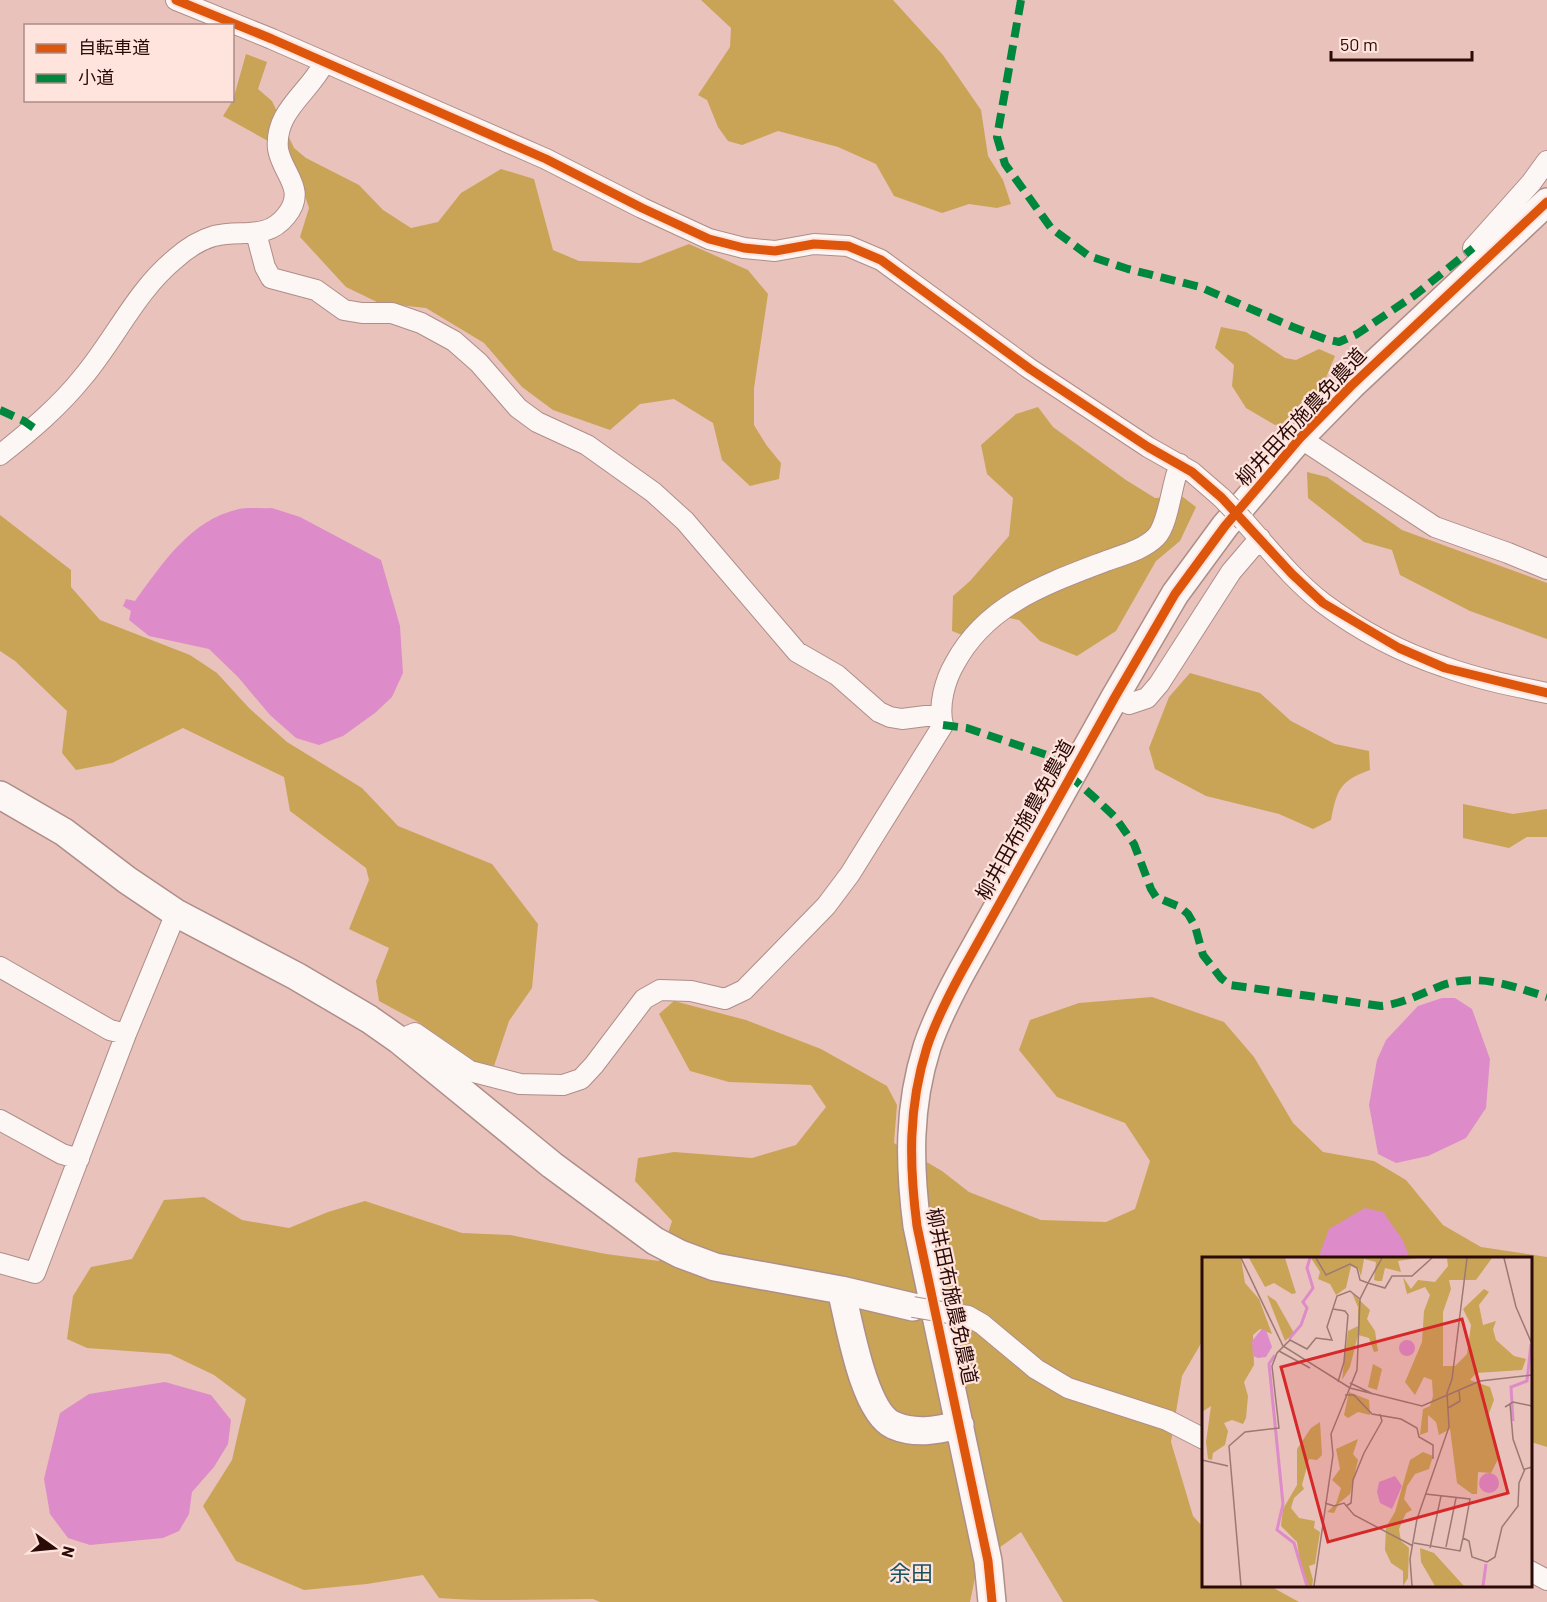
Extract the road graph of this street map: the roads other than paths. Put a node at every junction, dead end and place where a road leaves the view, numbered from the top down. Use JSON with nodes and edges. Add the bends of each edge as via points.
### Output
{"nodes":[{"id":1,"x":176,"y":0,"type":"edge"},
{"id":2,"x":324,"y":63,"type":"junction"},
{"id":3,"x":1547,"y":161,"type":"edge"},
{"id":4,"x":1547,"y":202,"type":"edge"},
{"id":5,"x":256,"y":233,"type":"junction"},
{"id":6,"x":1486,"y":260,"type":"junction"},
{"id":7,"x":1300,"y":438,"type":"junction"},
{"id":8,"x":0,"y":455,"type":"edge"},
{"id":9,"x":1180,"y":464,"type":"junction"},
{"id":10,"x":1260,"y":538,"type":"junction"},
{"id":11,"x":1547,"y":570,"type":"edge"},
{"id":12,"x":1547,"y":693,"type":"edge"},
{"id":13,"x":1115,"y":697,"type":"junction"},
{"id":14,"x":940,"y":714,"type":"junction"},
{"id":15,"x":0,"y":795,"type":"edge"},
{"id":16,"x":176,"y":913,"type":"junction"},
{"id":17,"x":0,"y":967,"type":"edge"},
{"id":18,"x":126,"y":1034,"type":"junction"},
{"id":19,"x":399,"y":1040,"type":"junction"},
{"id":20,"x":0,"y":1120,"type":"edge"},
{"id":21,"x":78,"y":1159,"type":"junction"},
{"id":22,"x":0,"y":1263,"type":"edge"},
{"id":23,"x":841,"y":1290,"type":"junction"},
{"id":24,"x":914,"y":1307,"type":"joint"},
{"id":25,"x":960,"y":1425,"type":"junction"},
{"id":26,"x":1202,"y":1438,"type":"edge"},
{"id":27,"x":1532,"y":1572,"type":"edge"},
{"id":28,"x":1547,"y":1580,"type":"edge"},
{"id":29,"x":992,"y":1602,"type":"edge"}],
"edges":[{"from":1,"to":2,"type":"street"},
{"from":2,"to":5,"type":"street","via":[[317,77],[291,104],[280,126],[278,149],[296,193],[293,206],[270,230]]},
{"from":2,"to":9,"type":"street","via":[[546,159],[709,238],[744,248],[775,251],[814,244],[848,246],[881,260],[1030,369]]},
{"from":3,"to":6,"type":"street","via":[[1473,248]]},
{"from":4,"to":6,"type":"street","name":"柳井田布施農免農道"},
{"from":5,"to":8,"type":"street","via":[[215,236],[188,248],[160,271],[83,377],[34,428]]},
{"from":5,"to":14,"type":"street","via":[[271,278],[316,290],[344,310],[392,313],[454,341],[518,408],[537,422],[587,445],[653,492],[686,521],[797,652],[837,675],[879,712],[902,719]]},
{"from":6,"to":7,"type":"street","name":"柳井田布施農免農道"},
{"from":7,"to":11,"type":"street","via":[[1435,527]]},
{"from":7,"to":13,"type":"street","name":"柳井田布施農免農道","via":[[1225,526],[1175,594]]},
{"from":9,"to":10,"type":"street","bridge":true,"via":[[1222,498]]},
{"from":9,"to":14,"type":"street","via":[[1156,537],[1137,549],[1010,603],[984,623],[948,675]]},
{"from":10,"to":12,"type":"street","via":[[1323,603],[1399,648],[1445,668]]},
{"from":10,"to":13,"type":"street","via":[[1231,572],[1147,698],[1129,704]]},
{"from":13,"to":25,"type":"street","name":"柳井田布施農免農道","via":[[962,971],[928,1046],[918,1081],[911,1131],[911,1179],[917,1226]]},
{"from":14,"to":19,"type":"street","via":[[944,724],[850,874],[826,906],[744,990],[725,999],[691,991],[660,990],[644,999],[580,1079],[563,1085],[520,1084],[470,1071],[415,1033]]},
{"from":15,"to":16,"type":"street","via":[[64,832]]},
{"from":16,"to":18,"type":"street"},
{"from":16,"to":19,"type":"street","via":[[297,976]]},
{"from":17,"to":18,"type":"street","via":[[110,1030]]},
{"from":18,"to":21,"type":"street"},
{"from":19,"to":23,"type":"street","via":[[552,1165],[655,1241],[715,1267]]},
{"from":20,"to":21,"type":"street"},
{"from":21,"to":22,"type":"street","via":[[35,1273]]},
{"from":23,"to":24,"type":"street"},
{"from":23,"to":25,"type":"street","via":[[873,1405],[890,1424],[913,1431],[930,1432]]},
{"from":24,"to":26,"type":"street","bridge":true,"via":[[968,1316],[1036,1369],[1068,1388],[1167,1420]]},
{"from":25,"to":29,"type":"street","name":"柳井田布施農免農道","via":[[988,1560]]},
{"from":27,"to":28,"type":"street"}]}
